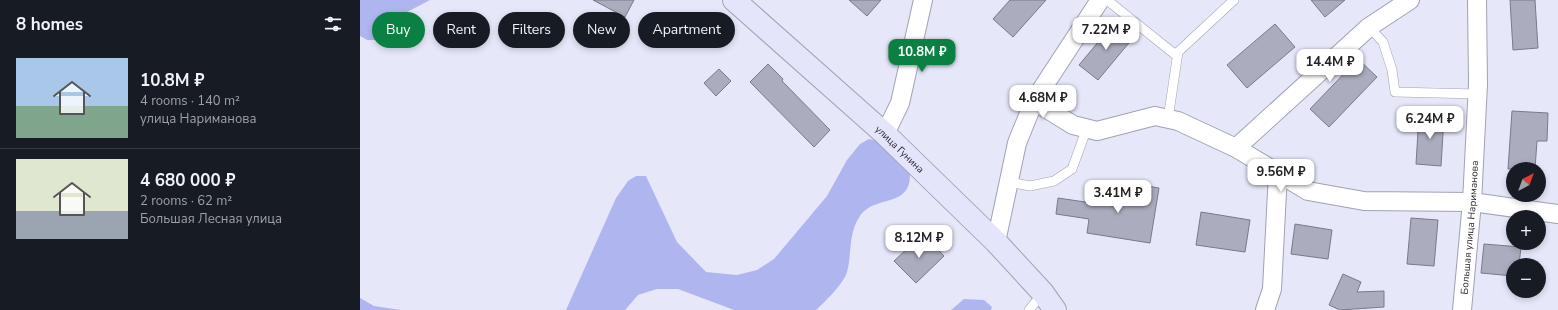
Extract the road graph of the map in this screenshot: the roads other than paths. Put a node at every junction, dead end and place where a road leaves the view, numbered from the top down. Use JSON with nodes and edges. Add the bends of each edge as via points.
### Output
{"nodes":[{"id":1,"x":734,"y":0,"type":"edge"},
{"id":2,"x":923,"y":0,"type":"edge"},
{"id":3,"x":1100,"y":0,"type":"edge"},
{"id":4,"x":1107,"y":0,"type":"edge"},
{"id":5,"x":1234,"y":0,"type":"edge"},
{"id":6,"x":1410,"y":0,"type":"edge"},
{"id":7,"x":1477,"y":0,"type":"edge"},
{"id":8,"x":1369,"y":27,"type":"junction"},
{"id":9,"x":1177,"y":56,"type":"junction"},
{"id":10,"x":1478,"y":94,"type":"junction"},
{"id":11,"x":1034,"y":101,"type":"junction"},
{"id":12,"x":1168,"y":119,"type":"junction"},
{"id":13,"x":1087,"y":128,"type":"junction"},
{"id":14,"x":886,"y":134,"type":"junction"},
{"id":15,"x":1236,"y":148,"type":"junction"},
{"id":16,"x":1278,"y":173,"type":"junction"},
{"id":17,"x":1009,"y":182,"type":"junction"},
{"id":18,"x":1472,"y":202,"type":"junction"},
{"id":19,"x":1558,"y":214,"type":"edge"},
{"id":20,"x":996,"y":242,"type":"junction"},
{"id":21,"x":1049,"y":302,"type":"edge"},
{"id":22,"x":1029,"y":310,"type":"edge"},
{"id":23,"x":1265,"y":310,"type":"edge"},
{"id":24,"x":1462,"y":310,"type":"edge"}],
"edges":[{"from":1,"to":14,"type":"main road","name":"улица Гунина"},
{"from":2,"to":14,"type":"street","via":[[900,103]]},
{"from":3,"to":11,"type":"street"},
{"from":4,"to":9,"type":"lane"},
{"from":5,"to":9,"type":"lane","via":[[1178,52]]},
{"from":6,"to":8,"type":"street"},
{"from":7,"to":10,"type":"street","name":"Большая улица Нариманова"},
{"from":8,"to":10,"type":"lane","via":[[1383,42],[1392,70],[1394,92]]},
{"from":8,"to":15,"type":"street"},
{"from":9,"to":12,"type":"lane"},
{"from":10,"to":18,"type":"street","name":"Большая улица Нариманова"},
{"from":11,"to":13,"type":"street","via":[[1073,125]]},
{"from":11,"to":17,"type":"street","via":[[1017,143]]},
{"from":12,"to":13,"type":"street","via":[[1155,116],[1097,130]]},
{"from":12,"to":15,"type":"street","via":[[1178,121]]},
{"from":13,"to":17,"type":"lane","via":[[1072,169],[1054,181],[1030,186]]},
{"from":14,"to":20,"type":"main road","name":"улица Гунина"},
{"from":15,"to":16,"type":"street"},
{"from":16,"to":18,"type":"street","via":[[1308,191],[1364,201]]},
{"from":16,"to":23,"type":"street","via":[[1272,289]]},
{"from":17,"to":20,"type":"street"},
{"from":18,"to":19,"type":"street"},
{"from":18,"to":24,"type":"street","name":"Большая улица Нариманова"},
{"from":20,"to":21,"type":"main road","name":"улица Гунина"},
{"from":21,"to":22,"type":"lane"}]}
